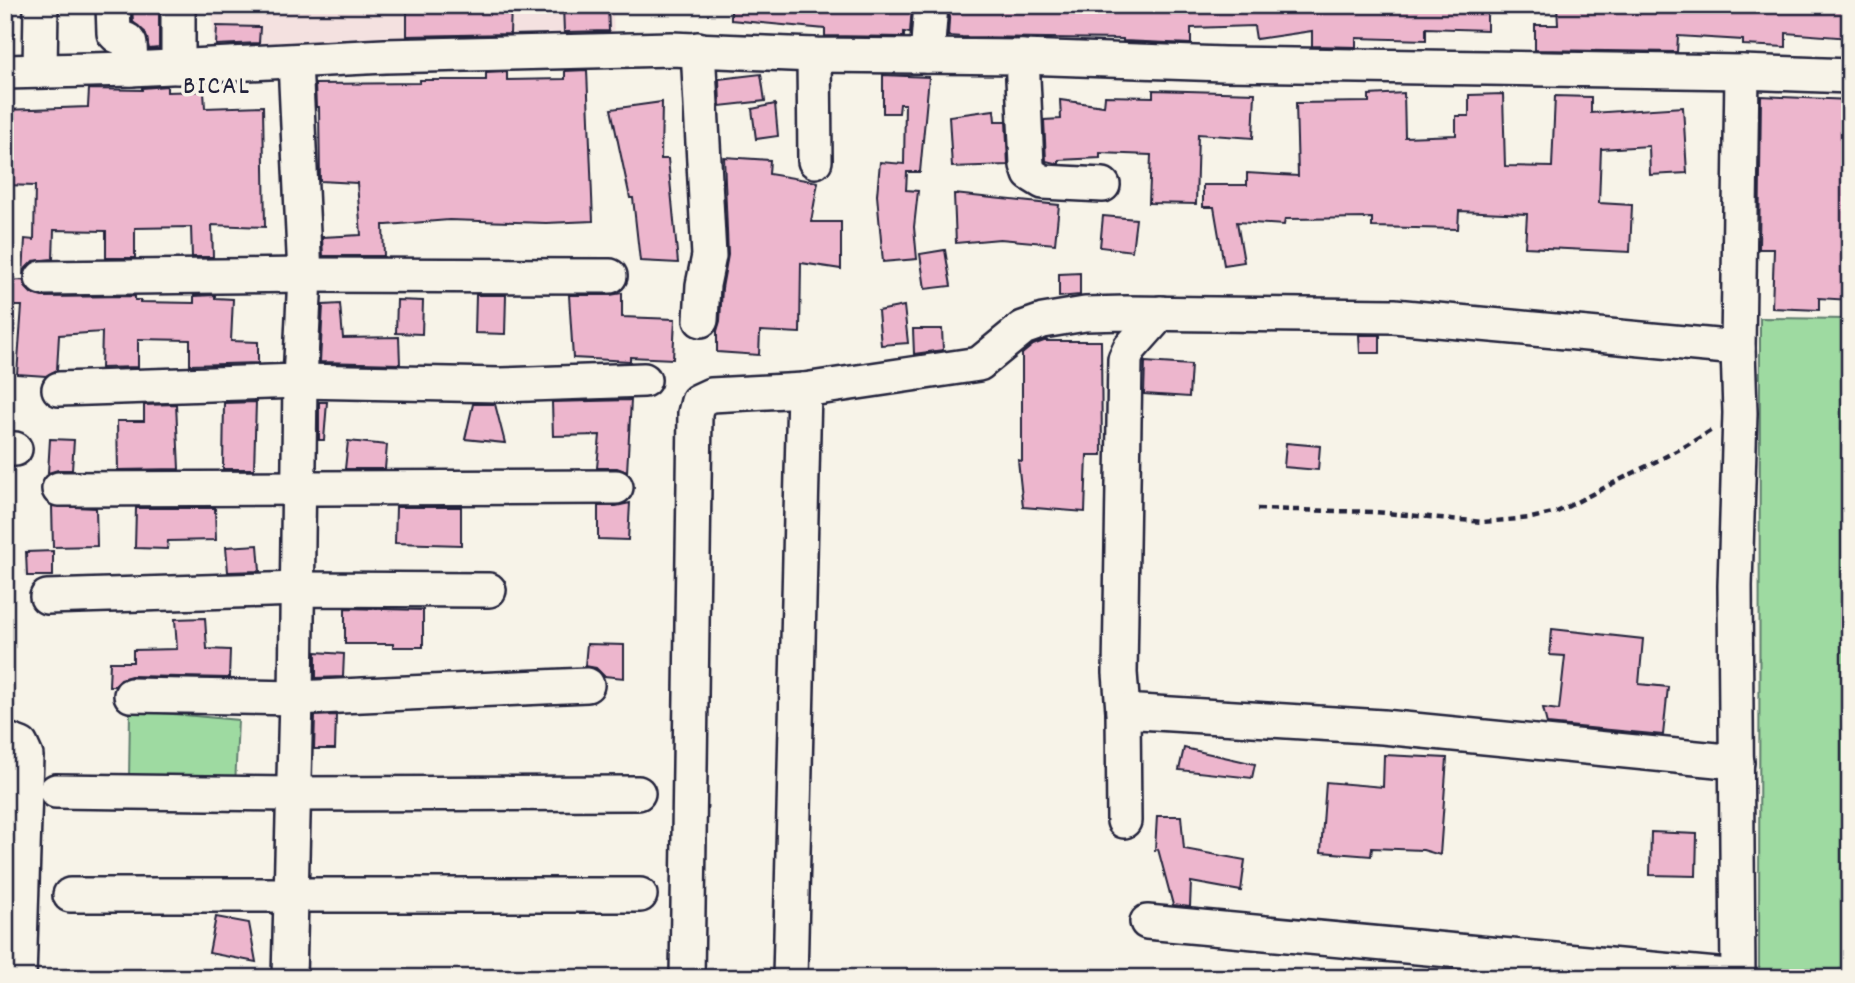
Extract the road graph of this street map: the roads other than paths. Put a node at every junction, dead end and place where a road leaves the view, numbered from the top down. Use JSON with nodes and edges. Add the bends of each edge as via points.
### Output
{"nodes":[{"id":1,"x":41,"y":5,"type":"edge"},
{"id":2,"x":113,"y":5,"type":"edge"},
{"id":3,"x":178,"y":5,"type":"edge"},
{"id":4,"x":931,"y":5,"type":"edge"},
{"id":5,"x":698,"y":49,"type":"junction"},
{"id":6,"x":814,"y":55,"type":"junction"},
{"id":7,"x":927,"y":56,"type":"junction"},
{"id":8,"x":1022,"y":57,"type":"junction"},
{"id":9,"x":295,"y":62,"type":"junction"},
{"id":10,"x":178,"y":67,"type":"junction"},
{"id":11,"x":131,"y":69,"type":"junction"},
{"id":12,"x":40,"y":71,"type":"junction"},
{"id":13,"x":5,"y":72,"type":"edge"},
{"id":14,"x":1742,"y":72,"type":"junction"},
{"id":15,"x":1850,"y":75,"type":"edge"},
{"id":16,"x":815,"y":161,"type":"dead end"},
{"id":17,"x":1103,"y":185,"type":"dead end"},
{"id":18,"x":305,"y":275,"type":"junction"},
{"id":19,"x":611,"y":276,"type":"dead end"},
{"id":20,"x":42,"y":278,"type":"dead end"},
{"id":21,"x":1161,"y":313,"type":"junction"},
{"id":22,"x":701,"y":320,"type":"dead end"},
{"id":23,"x":1738,"y":348,"type":"junction"},
{"id":24,"x":644,"y":380,"type":"dead end"},
{"id":25,"x":299,"y":381,"type":"junction"},
{"id":26,"x":59,"y":389,"type":"dead end"},
{"id":27,"x":804,"y":390,"type":"junction"},
{"id":28,"x":616,"y":487,"type":"dead end"},
{"id":29,"x":298,"y":488,"type":"junction"},
{"id":30,"x":59,"y":489,"type":"dead end"},
{"id":31,"x":298,"y":589,"type":"junction"},
{"id":32,"x":489,"y":590,"type":"dead end"},
{"id":33,"x":47,"y":597,"type":"dead end"},
{"id":34,"x":587,"y":685,"type":"dead end"},
{"id":35,"x":131,"y":695,"type":"dead end"},
{"id":36,"x":296,"y":698,"type":"junction"},
{"id":37,"x":1123,"y":711,"type":"junction"},
{"id":38,"x":5,"y":739,"type":"edge"},
{"id":39,"x":1737,"y":762,"type":"junction"},
{"id":40,"x":56,"y":791,"type":"dead end"},
{"id":41,"x":638,"y":793,"type":"dead end"},
{"id":42,"x":293,"y":794,"type":"junction"},
{"id":43,"x":1124,"y":821,"type":"dead end"},
{"id":44,"x":70,"y":895,"type":"dead end"},
{"id":45,"x":640,"y":895,"type":"dead end"},
{"id":46,"x":290,"y":896,"type":"junction"},
{"id":47,"x":1147,"y":922,"type":"dead end"},
{"id":48,"x":19,"y":978,"type":"edge"},
{"id":49,"x":289,"y":978,"type":"edge"},
{"id":50,"x":687,"y":978,"type":"edge"},
{"id":51,"x":790,"y":978,"type":"edge"},
{"id":52,"x":1738,"y":978,"type":"edge"}],
"edges":[{"from":1,"to":12,"type":"street"},
{"from":2,"to":11,"type":"street","via":[[114,33],[130,44]]},
{"from":3,"to":10,"type":"street"},
{"from":4,"to":7,"type":"street"},
{"from":5,"to":6,"type":"street"},
{"from":5,"to":9,"type":"street"},
{"from":5,"to":22,"type":"street","via":[[709,256]]},
{"from":6,"to":7,"type":"street"},
{"from":6,"to":16,"type":"street"},
{"from":7,"to":8,"type":"street"},
{"from":8,"to":14,"type":"street"},
{"from":8,"to":17,"type":"street","via":[[1030,174],[1043,183]]},
{"from":9,"to":10,"type":"street"},
{"from":9,"to":18,"type":"street"},
{"from":10,"to":11,"type":"street"},
{"from":11,"to":12,"type":"street"},
{"from":12,"to":13,"type":"street"},
{"from":14,"to":15,"type":"street"},
{"from":14,"to":23,"type":"street"},
{"from":18,"to":19,"type":"street"},
{"from":18,"to":20,"type":"street"},
{"from":18,"to":25,"type":"street"},
{"from":21,"to":23,"type":"street","via":[[1394,316]]},
{"from":21,"to":27,"type":"street","via":[[1085,314],[1043,321],[1023,328],[979,364]]},
{"from":21,"to":37,"type":"street","via":[[1125,359]]},
{"from":23,"to":39,"type":"street"},
{"from":24,"to":25,"type":"street","via":[[501,385]]},
{"from":25,"to":26,"type":"street"},
{"from":25,"to":29,"type":"street"},
{"from":27,"to":50,"type":"street","via":[[712,394],[698,401],[695,413]]},
{"from":27,"to":51,"type":"street"},
{"from":28,"to":29,"type":"street"},
{"from":29,"to":30,"type":"street"},
{"from":29,"to":31,"type":"street"},
{"from":31,"to":32,"type":"street"},
{"from":31,"to":33,"type":"street"},
{"from":31,"to":36,"type":"street"},
{"from":34,"to":36,"type":"street"},
{"from":35,"to":36,"type":"street"},
{"from":36,"to":42,"type":"street"},
{"from":37,"to":39,"type":"street","via":[[1383,727]]},
{"from":37,"to":43,"type":"street"},
{"from":38,"to":48,"type":"street","via":[[20,745],[26,756]]},
{"from":39,"to":52,"type":"street"},
{"from":40,"to":42,"type":"street"},
{"from":41,"to":42,"type":"street"},
{"from":42,"to":46,"type":"street"},
{"from":44,"to":46,"type":"street"},
{"from":45,"to":46,"type":"street"},
{"from":46,"to":49,"type":"street"},
{"from":47,"to":52,"type":"street"}]}
